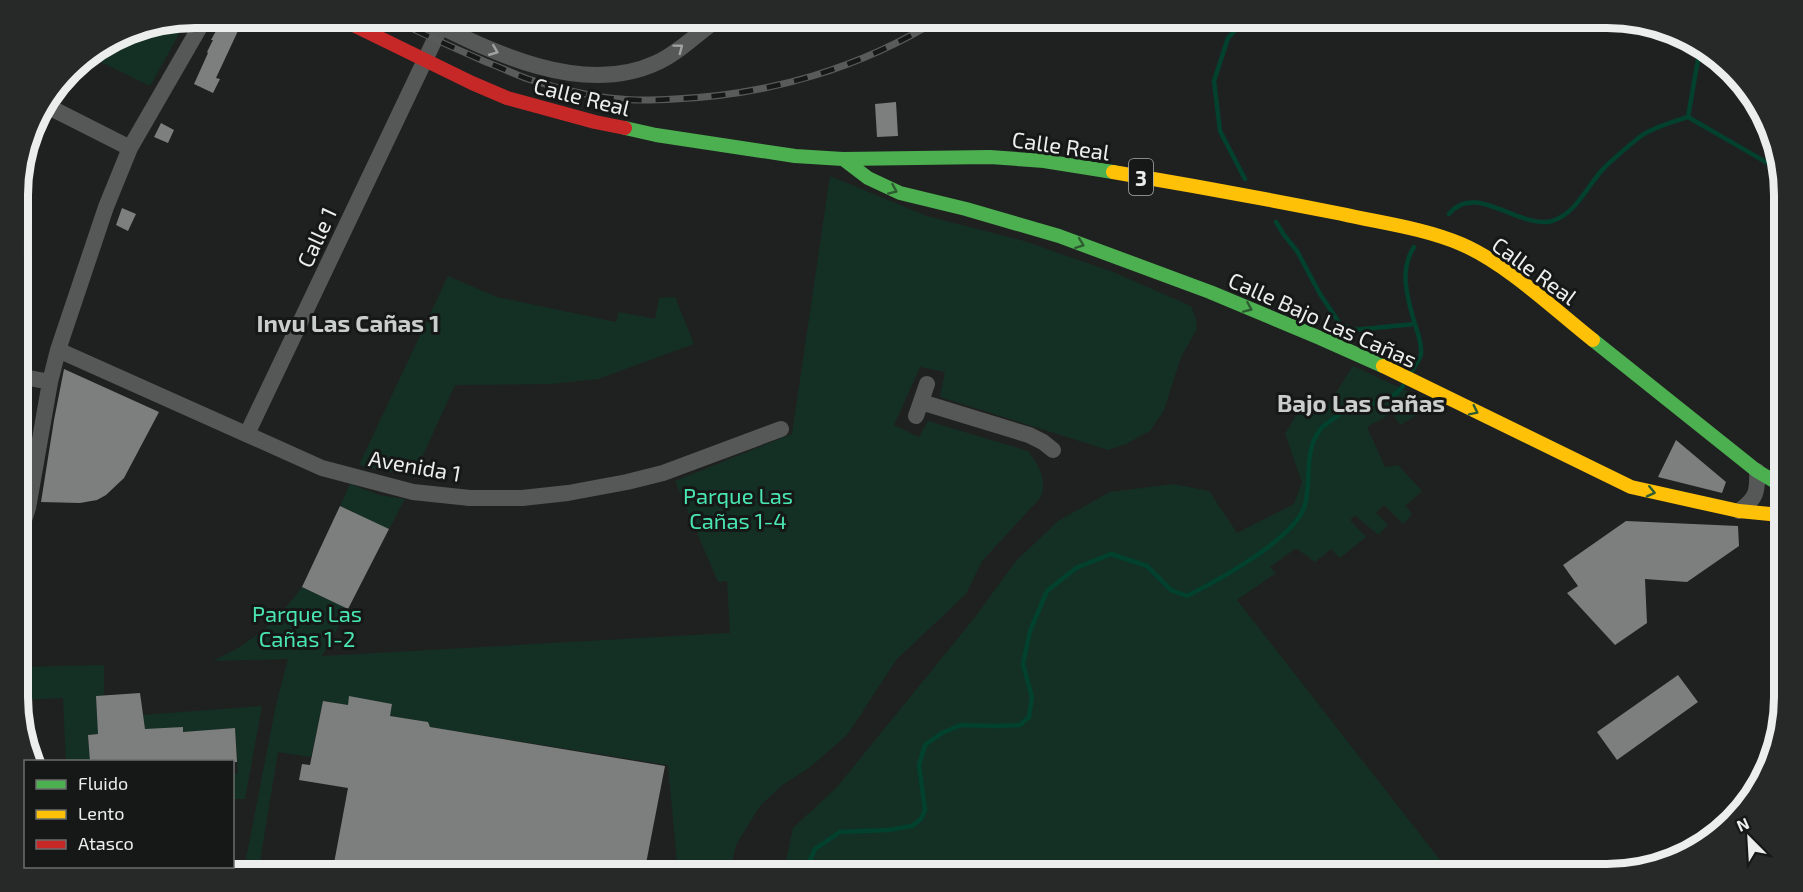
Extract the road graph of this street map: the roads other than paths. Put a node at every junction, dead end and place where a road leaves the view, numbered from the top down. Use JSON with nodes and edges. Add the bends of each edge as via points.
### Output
{"nodes":[{"id":1,"x":199,"y":29,"type":"edge"},
{"id":2,"x":361,"y":29,"type":"edge"},
{"id":3,"x":440,"y":29,"type":"edge"},
{"id":4,"x":456,"y":29,"type":"edge"},
{"id":5,"x":705,"y":29,"type":"edge"},
{"id":6,"x":425,"y":60,"type":"junction"},
{"id":7,"x":53,"y":109,"type":"edge"},
{"id":8,"x":130,"y":148,"type":"junction"},
{"id":9,"x":843,"y":159,"type":"junction"},
{"id":10,"x":58,"y":350,"type":"junction"},
{"id":11,"x":29,"y":378,"type":"edge"},
{"id":12,"x":50,"y":382,"type":"junction"},
{"id":13,"x":927,"y":384,"type":"dead end"},
{"id":14,"x":781,"y":429,"type":"dead end"},
{"id":15,"x":247,"y":434,"type":"junction"},
{"id":16,"x":1053,"y":450,"type":"dead end"},
{"id":17,"x":1757,"y":471,"type":"junction"},
{"id":18,"x":1774,"y":481,"type":"edge"},
{"id":19,"x":28,"y":506,"type":"edge"},
{"id":20,"x":1739,"y":511,"type":"junction"},
{"id":21,"x":1774,"y":513,"type":"edge"}],
"edges":[{"from":1,"to":8,"type":"street"},
{"from":2,"to":6,"type":"main road","name":"Calle Real","number":"3"},
{"from":3,"to":6,"type":"street","name":"Calle 1"},
{"from":4,"to":5,"type":"street","one_way":true,"via":[[509,57],[555,71],[617,75],[658,62]]},
{"from":6,"to":9,"type":"main road","name":"Calle Real","number":"3","via":[[507,98],[596,122],[772,153]]},
{"from":6,"to":15,"type":"street","name":"Calle 1"},
{"from":7,"to":8,"type":"street"},
{"from":8,"to":10,"type":"street"},
{"from":9,"to":17,"type":"main road","name":"Calle Real","number":"3","via":[[990,157],[1044,161],[1259,197],[1450,240],[1486,257],[1517,279]]},
{"from":9,"to":20,"type":"main road","name":"Calle Bajo Las Cañas","one_way":true,"via":[[868,178],[900,193],[1011,220],[1210,292],[1395,372],[1631,487]]},
{"from":10,"to":12,"type":"street"},
{"from":10,"to":15,"type":"street","name":"Avenida 1"},
{"from":11,"to":12,"type":"street"},
{"from":12,"to":19,"type":"street"},
{"from":13,"to":16,"type":"street","via":[[918,409],[1029,435]]},
{"from":14,"to":15,"type":"street","name":"Avenida 1","via":[[654,476],[568,494],[522,498],[413,492],[322,468]]},
{"from":17,"to":18,"type":"main road","name":"Calle Real","number":"3"},
{"from":17,"to":20,"type":"street","via":[[1756,495]]},
{"from":20,"to":21,"type":"main road","name":"Calle Bajo Las Cañas"}]}
